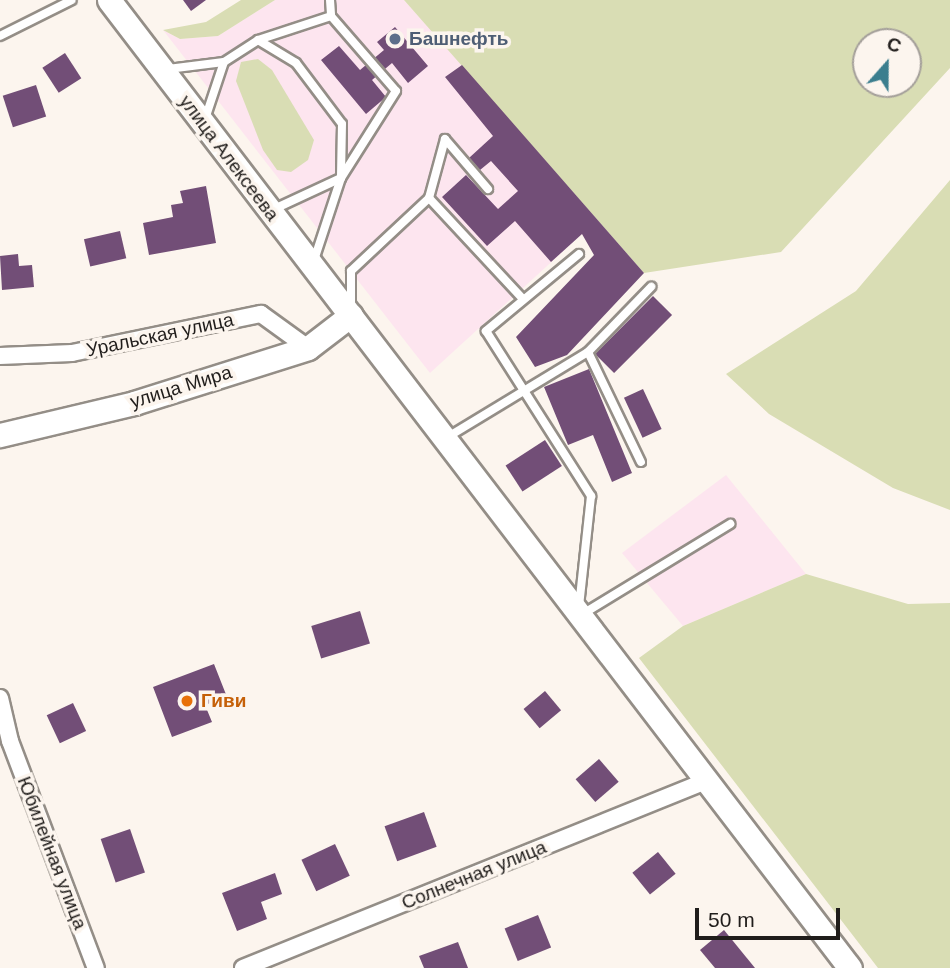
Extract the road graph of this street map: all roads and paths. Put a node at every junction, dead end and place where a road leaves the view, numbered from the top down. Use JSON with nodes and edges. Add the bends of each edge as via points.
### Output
{"nodes":[{"id":1,"x":72,"y":0,"type":"edge"},
{"id":2,"x":109,"y":0,"type":"edge"},
{"id":3,"x":330,"y":0,"type":"edge"},
{"id":4,"x":331,"y":16,"type":"junction"},
{"id":5,"x":0,"y":36,"type":"edge"},
{"id":6,"x":258,"y":40,"type":"junction"},
{"id":7,"x":224,"y":62,"type":"junction"},
{"id":8,"x":162,"y":69,"type":"junction"},
{"id":9,"x":204,"y":124,"type":"junction"},
{"id":10,"x":341,"y":178,"type":"junction"},
{"id":11,"x":488,"y":189,"type":"dead end"},
{"id":12,"x":429,"y":198,"type":"junction"},
{"id":13,"x":269,"y":211,"type":"junction"},
{"id":14,"x":579,"y":254,"type":"dead end"},
{"id":15,"x":312,"y":266,"type":"junction"},
{"id":16,"x":651,"y":287,"type":"dead end"},
{"id":17,"x":523,"y":299,"type":"junction"},
{"id":18,"x":351,"y":315,"type":"junction"},
{"id":19,"x":308,"y":348,"type":"junction"},
{"id":20,"x":588,"y":352,"type":"junction"},
{"id":21,"x":0,"y":356,"type":"edge"},
{"id":22,"x":526,"y":389,"type":"junction"},
{"id":23,"x":0,"y":435,"type":"edge"},
{"id":24,"x":444,"y":439,"type":"junction"},
{"id":25,"x":640,"y":462,"type":"dead end"},
{"id":26,"x":730,"y":524,"type":"dead end"},
{"id":27,"x":579,"y":616,"type":"junction"},
{"id":28,"x":0,"y":698,"type":"edge"},
{"id":29,"x":706,"y":781,"type":"junction"},
{"id":30,"x":96,"y":968,"type":"edge"},
{"id":31,"x":243,"y":968,"type":"edge"},
{"id":32,"x":850,"y":968,"type":"edge"}],
"edges":[{"from":1,"to":5,"type":"lane"},
{"from":2,"to":8,"type":"main road","name":"улица Алексеева"},
{"from":3,"to":4,"type":"lane"},
{"from":4,"to":6,"type":"lane"},
{"from":4,"to":10,"type":"lane","via":[[396,91]]},
{"from":6,"to":7,"type":"lane"},
{"from":6,"to":10,"type":"lane","via":[[296,63],[342,124]]},
{"from":7,"to":8,"type":"lane"},
{"from":7,"to":9,"type":"lane"},
{"from":8,"to":9,"type":"main road","name":"улица Алексеева"},
{"from":9,"to":13,"type":"main road","name":"улица Алексеева"},
{"from":10,"to":13,"type":"lane"},
{"from":10,"to":15,"type":"lane"},
{"from":11,"to":12,"type":"lane","via":[[444,139]]},
{"from":12,"to":17,"type":"lane"},
{"from":12,"to":18,"type":"lane","via":[[351,271]]},
{"from":13,"to":15,"type":"main road","name":"улица Алексеева"},
{"from":14,"to":17,"type":"lane"},
{"from":15,"to":18,"type":"main road","name":"улица Алексеева"},
{"from":16,"to":20,"type":"lane"},
{"from":17,"to":22,"type":"lane","via":[[486,331]]},
{"from":18,"to":19,"type":"main road","name":"улица Мира"},
{"from":18,"to":24,"type":"main road","name":"улица Алексеева"},
{"from":19,"to":21,"type":"street","name":"Уральская улица","via":[[261,314],[72,353]]},
{"from":19,"to":23,"type":"main road","name":"улица Мира","via":[[134,403]]},
{"from":20,"to":22,"type":"lane"},
{"from":20,"to":25,"type":"lane"},
{"from":22,"to":24,"type":"lane"},
{"from":22,"to":27,"type":"lane","via":[[591,496]]},
{"from":24,"to":27,"type":"main road","name":"улица Алексеева"},
{"from":26,"to":27,"type":"lane"},
{"from":27,"to":29,"type":"main road","name":"улица Алексеева"},
{"from":28,"to":30,"type":"street","name":"Юбилейная улица","via":[[10,741]]},
{"from":29,"to":31,"type":"street","name":"Солнечная улица"},
{"from":29,"to":32,"type":"main road","name":"улица Алексеева"}]}
